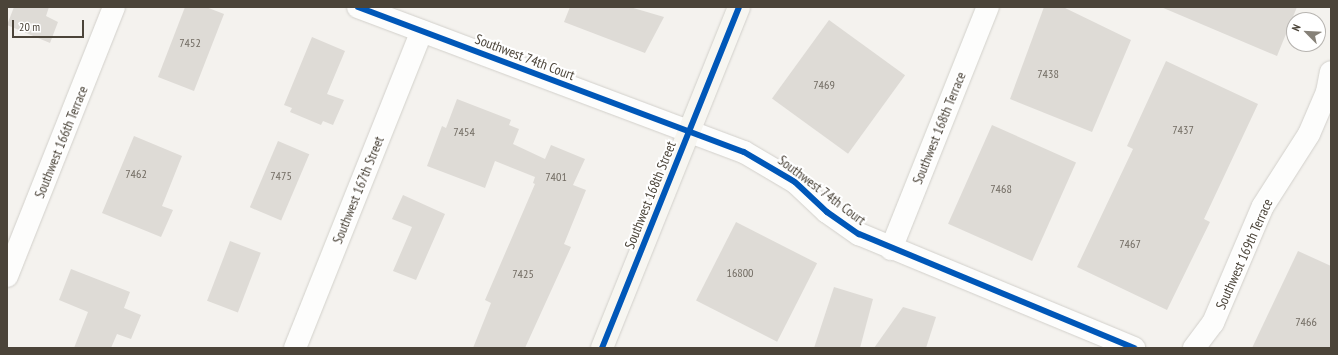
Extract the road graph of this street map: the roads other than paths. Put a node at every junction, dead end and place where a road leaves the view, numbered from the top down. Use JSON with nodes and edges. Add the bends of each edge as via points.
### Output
{"nodes":[{"id":1,"x":114,"y":7,"type":"edge"},
{"id":2,"x":358,"y":7,"type":"edge"},
{"id":3,"x":739,"y":7,"type":"edge"},
{"id":4,"x":988,"y":7,"type":"edge"},
{"id":5,"x":422,"y":31,"type":"junction"},
{"id":6,"x":1331,"y":72,"type":"edge"},
{"id":7,"x":688,"y":131,"type":"junction"},
{"id":8,"x":891,"y":249,"type":"junction"},
{"id":9,"x":7,"y":276,"type":"edge"},
{"id":10,"x":295,"y":348,"type":"edge"},
{"id":11,"x":602,"y":348,"type":"edge"},
{"id":12,"x":1134,"y":348,"type":"edge"},
{"id":13,"x":1194,"y":348,"type":"edge"}],
"edges":[{"from":1,"to":9,"type":"street","name":"Southwest 166th Terrace"},
{"from":2,"to":5,"type":"street","name":"Southwest 74th Court"},
{"from":3,"to":7,"type":"street","name":"Southwest 168th Street"},
{"from":4,"to":8,"type":"street","name":"Southwest 168th Terrace"},
{"from":5,"to":7,"type":"street","name":"Southwest 74th Court"},
{"from":5,"to":10,"type":"street","name":"Southwest 167th Street"},
{"from":6,"to":13,"type":"street","name":"Southwest 169th Terrace","via":[[1327,92],[1312,128],[1262,206],[1213,323]]},
{"from":7,"to":8,"type":"street","name":"Southwest 74th Court","via":[[744,152],[780,171],[843,225]]},
{"from":7,"to":11,"type":"street","name":"Southwest 168th Street"},
{"from":8,"to":12,"type":"street","name":"Southwest 74th Court"}]}
